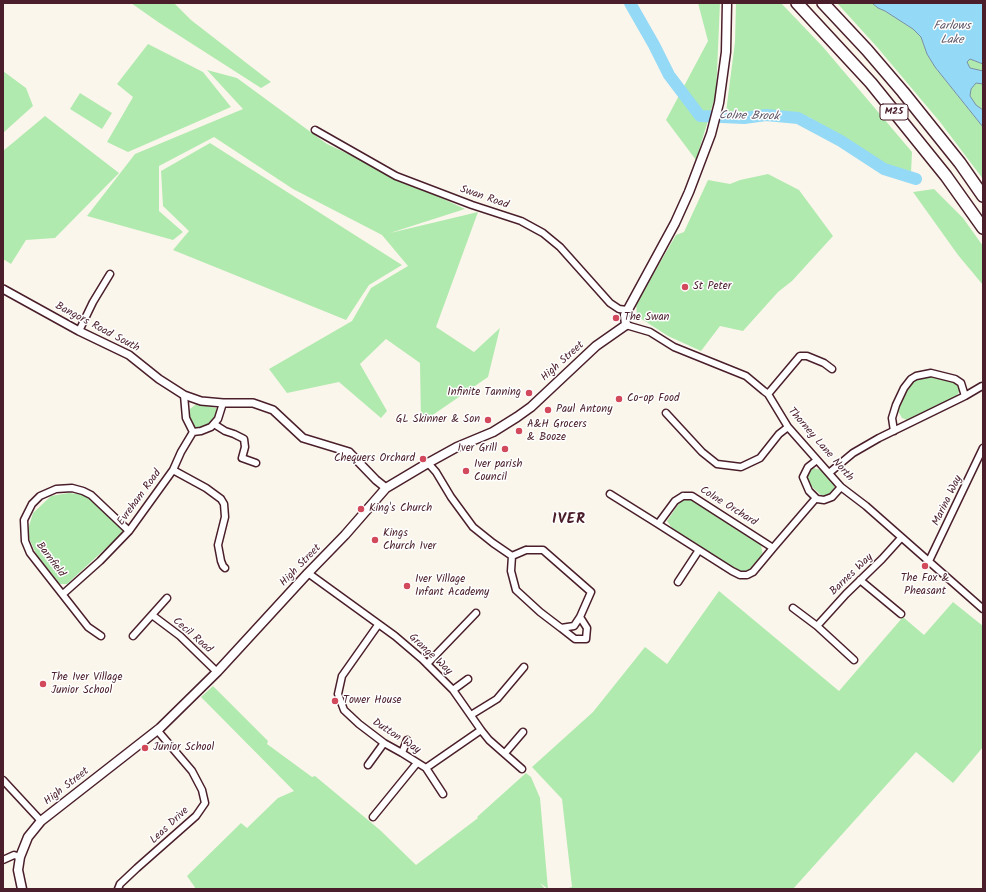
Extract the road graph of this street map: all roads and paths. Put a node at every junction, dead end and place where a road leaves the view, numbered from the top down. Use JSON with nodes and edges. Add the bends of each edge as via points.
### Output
{"nodes":[{"id":1,"x":727,"y":3,"type":"edge"},
{"id":2,"x":797,"y":3,"type":"edge"},
{"id":3,"x":823,"y":3,"type":"edge"},
{"id":4,"x":315,"y":130,"type":"dead end"},
{"id":5,"x":983,"y":196,"type":"edge"},
{"id":6,"x":983,"y":228,"type":"edge"},
{"id":7,"x":110,"y":274,"type":"dead end"},
{"id":8,"x":3,"y":290,"type":"edge"},
{"id":9,"x":627,"y":310,"type":"junction"},
{"id":10,"x":626,"y":325,"type":"junction"},
{"id":11,"x":79,"y":331,"type":"junction"},
{"id":12,"x":832,"y":369,"type":"dead end"},
{"id":13,"x":983,"y":386,"type":"edge"},
{"id":14,"x":768,"y":394,"type":"junction"},
{"id":15,"x":184,"y":395,"type":"junction"},
{"id":16,"x":965,"y":396,"type":"junction"},
{"id":17,"x":224,"y":404,"type":"junction"},
{"id":18,"x":666,"y":413,"type":"dead end"},
{"id":19,"x":214,"y":424,"type":"junction"},
{"id":20,"x":788,"y":427,"type":"junction"},
{"id":21,"x":894,"y":431,"type":"junction"},
{"id":22,"x":193,"y":432,"type":"junction"},
{"id":23,"x":983,"y":448,"type":"edge"},
{"id":24,"x":817,"y":460,"type":"junction"},
{"id":25,"x":428,"y":462,"type":"junction"},
{"id":26,"x":256,"y":463,"type":"dead end"},
{"id":27,"x":173,"y":470,"type":"junction"},
{"id":28,"x":829,"y":473,"type":"junction"},
{"id":29,"x":841,"y":487,"type":"junction"},
{"id":30,"x":386,"y":488,"type":"junction"},
{"id":31,"x":610,"y":494,"type":"dead end"},
{"id":32,"x":816,"y":498,"type":"junction"},
{"id":33,"x":658,"y":524,"type":"junction"},
{"id":34,"x":129,"y":531,"type":"junction"},
{"id":35,"x":902,"y":538,"type":"junction"},
{"id":36,"x":773,"y":548,"type":"junction"},
{"id":37,"x":698,"y":550,"type":"junction"},
{"id":38,"x":512,"y":556,"type":"junction"},
{"id":39,"x":930,"y":561,"type":"junction"},
{"id":40,"x":226,"y":568,"type":"dead end"},
{"id":41,"x":308,"y":573,"type":"junction"},
{"id":42,"x":860,"y":580,"type":"junction"},
{"id":43,"x":678,"y":582,"type":"dead end"},
{"id":44,"x":63,"y":594,"type":"junction"},
{"id":45,"x":167,"y":598,"type":"dead end"},
{"id":46,"x":793,"y":608,"type":"dead end"},
{"id":47,"x":983,"y":609,"type":"edge"},
{"id":48,"x":476,"y":613,"type":"dead end"},
{"id":49,"x":900,"y":614,"type":"dead end"},
{"id":50,"x":152,"y":615,"type":"junction"},
{"id":51,"x":580,"y":617,"type":"junction"},
{"id":52,"x":378,"y":625,"type":"junction"},
{"id":53,"x":816,"y":626,"type":"junction"},
{"id":54,"x":561,"y":628,"type":"junction"},
{"id":55,"x":101,"y":636,"type":"dead end"},
{"id":56,"x":133,"y":636,"type":"dead end"},
{"id":57,"x":854,"y":660,"type":"dead end"},
{"id":58,"x":427,"y":664,"type":"junction"},
{"id":59,"x":524,"y":667,"type":"dead end"},
{"id":60,"x":217,"y":672,"type":"junction"},
{"id":61,"x":468,"y":678,"type":"dead end"},
{"id":62,"x":453,"y":690,"type":"junction"},
{"id":63,"x":471,"y":716,"type":"junction"},
{"id":64,"x":157,"y":730,"type":"junction"},
{"id":65,"x":480,"y":730,"type":"junction"},
{"id":66,"x":523,"y":732,"type":"dead end"},
{"id":67,"x":407,"y":740,"type":"dead end"},
{"id":68,"x":384,"y":743,"type":"junction"},
{"id":69,"x":402,"y":753,"type":"junction"},
{"id":70,"x":505,"y":753,"type":"junction"},
{"id":71,"x":417,"y":763,"type":"junction"},
{"id":72,"x":368,"y":765,"type":"dead end"},
{"id":73,"x":426,"y":768,"type":"junction"},
{"id":74,"x":522,"y":769,"type":"dead end"},
{"id":75,"x":3,"y":780,"type":"edge"},
{"id":76,"x":443,"y":794,"type":"dead end"},
{"id":77,"x":373,"y":816,"type":"dead end"},
{"id":78,"x":41,"y":821,"type":"junction"},
{"id":79,"x":20,"y":857,"type":"junction"},
{"id":80,"x":3,"y":860,"type":"edge"},
{"id":81,"x":22,"y":889,"type":"edge"},
{"id":82,"x":118,"y":889,"type":"edge"}],
"edges":[{"from":1,"to":9,"type":"main road","via":[[726,52],[719,103],[711,134],[690,192]]},
{"from":2,"to":6,"type":"highway","number":"M25","via":[[871,83],[946,176]]},
{"from":3,"to":5,"type":"highway","number":"M25","via":[[903,92]]},
{"from":4,"to":9,"type":"street","name":"Swan Road","via":[[396,176],[521,221],[543,233],[560,247],[610,303],[619,309]]},
{"from":7,"to":11,"type":"street"},
{"from":8,"to":11,"type":"street","name":"Bangors Road South"},
{"from":9,"to":10,"type":"main road"},
{"from":10,"to":14,"type":"street","name":"Thorney Lane North","via":[[650,332],[674,347],[746,376]]},
{"from":10,"to":25,"type":"main road","name":"High Street","via":[[596,346],[517,417],[493,432]]},
{"from":11,"to":15,"type":"street","name":"Bangors Road South","via":[[129,355],[159,380]]},
{"from":12,"to":14,"type":"street","via":[[807,356],[800,356]]},
{"from":13,"to":16,"type":"street"},
{"from":14,"to":20,"type":"street","name":"Thorney Lane North"},
{"from":15,"to":17,"type":"street","name":"Bangors Road South","via":[[201,401]]},
{"from":15,"to":22,"type":"street","via":[[186,418]]},
{"from":16,"to":21,"type":"street"},
{"from":16,"to":21,"type":"street","via":[[961,383],[956,379],[931,373],[916,376],[904,388],[896,405],[892,418]]},
{"from":17,"to":19,"type":"street"},
{"from":17,"to":30,"type":"street","name":"Bangors Road South","via":[[253,403],[273,410],[303,438],[349,452]]},
{"from":18,"to":20,"type":"street","via":[[702,452],[717,464],[741,467],[760,458]]},
{"from":19,"to":22,"type":"street"},
{"from":19,"to":26,"type":"street","via":[[244,439],[242,458]]},
{"from":20,"to":24,"type":"street","name":"Thorney Lane North"},
{"from":21,"to":28,"type":"street","via":[[853,453]]},
{"from":22,"to":27,"type":"street","name":"Evreham Road"},
{"from":23,"to":39,"type":"street","name":"Marina Way"},
{"from":24,"to":28,"type":"street","name":"Thorney Lane North"},
{"from":24,"to":32,"type":"street","via":[[808,467],[803,477],[809,491]]},
{"from":25,"to":30,"type":"main road","name":"High Street"},
{"from":25,"to":38,"type":"street","via":[[474,527]]},
{"from":27,"to":34,"type":"street","name":"Evreham Road"},
{"from":27,"to":40,"type":"street","via":[[221,499],[224,504],[225,517],[218,545],[221,561]]},
{"from":28,"to":29,"type":"street","name":"Thorney Lane North"},
{"from":29,"to":32,"type":"street","via":[[824,500]]},
{"from":29,"to":35,"type":"street","name":"Thorney Lane North"},
{"from":30,"to":41,"type":"main road","name":"High Street","via":[[345,536]]},
{"from":31,"to":33,"type":"street"},
{"from":32,"to":36,"type":"street"},
{"from":33,"to":36,"type":"street","name":"Colne Orchard","via":[[675,501],[683,496],[692,496]]},
{"from":33,"to":37,"type":"street"},
{"from":34,"to":44,"type":"street","name":"Evreham Road"},
{"from":34,"to":44,"type":"street","name":"Barnfield","via":[[92,495],[83,491],[64,488],[48,491],[40,496],[32,504],[24,520],[24,541],[30,553]]},
{"from":35,"to":39,"type":"street","name":"Thorney Lane North"},
{"from":35,"to":42,"type":"street","name":"Barnes Way"},
{"from":36,"to":37,"type":"street","via":[[754,572],[747,575],[732,571]]},
{"from":37,"to":43,"type":"street"},
{"from":38,"to":51,"type":"street","via":[[526,550],[544,550],[590,592]]},
{"from":38,"to":54,"type":"street","via":[[511,571],[516,590]]},
{"from":39,"to":47,"type":"street","name":"Thorney Lane North"},
{"from":41,"to":52,"type":"street","name":"Grange Way"},
{"from":41,"to":60,"type":"main road","name":"High Street"},
{"from":42,"to":49,"type":"street"},
{"from":42,"to":53,"type":"street","name":"Barnes Way"},
{"from":44,"to":55,"type":"street","name":"Barnfield","via":[[88,627]]},
{"from":45,"to":50,"type":"street"},
{"from":46,"to":53,"type":"street"},
{"from":48,"to":58,"type":"street"},
{"from":50,"to":56,"type":"street"},
{"from":50,"to":60,"type":"street","name":"Cecil Road","via":[[180,636]]},
{"from":51,"to":54,"type":"street","via":[[574,626]]},
{"from":51,"to":54,"type":"street","via":[[587,628],[586,639],[575,639]]},
{"from":52,"to":58,"type":"street","name":"Grange Way"},
{"from":52,"to":68,"type":"street","name":"Dutton Way","via":[[342,676],[338,694],[344,710]]},
{"from":53,"to":57,"type":"street"},
{"from":58,"to":62,"type":"street","name":"Grange Way"},
{"from":59,"to":63,"type":"street","via":[[497,699]]},
{"from":60,"to":64,"type":"main road","name":"High Street"},
{"from":61,"to":62,"type":"street"},
{"from":62,"to":63,"type":"street","name":"Grange Way"},
{"from":63,"to":65,"type":"street","name":"Grange Way"},
{"from":64,"to":78,"type":"main road","name":"High Street"},
{"from":64,"to":82,"type":"street","name":"Leas Drive","via":[[192,771],[202,790],[205,803],[196,816],[137,868]]},
{"from":65,"to":70,"type":"street","name":"Grange Way"},
{"from":65,"to":73,"type":"street","name":"Dutton Way"},
{"from":66,"to":70,"type":"street"},
{"from":67,"to":69,"type":"street"},
{"from":68,"to":69,"type":"street","name":"Dutton Way"},
{"from":68,"to":72,"type":"street"},
{"from":69,"to":71,"type":"street","name":"Dutton Way"},
{"from":70,"to":74,"type":"street","name":"Grange Way"},
{"from":71,"to":73,"type":"street","name":"Dutton Way"},
{"from":71,"to":77,"type":"street"},
{"from":73,"to":76,"type":"street"},
{"from":75,"to":78,"type":"street"},
{"from":78,"to":79,"type":"main road","name":"High Street","via":[[28,837]]},
{"from":79,"to":80,"type":"street","via":[[14,855]]},
{"from":79,"to":81,"type":"main road","via":[[18,870]]}]}
